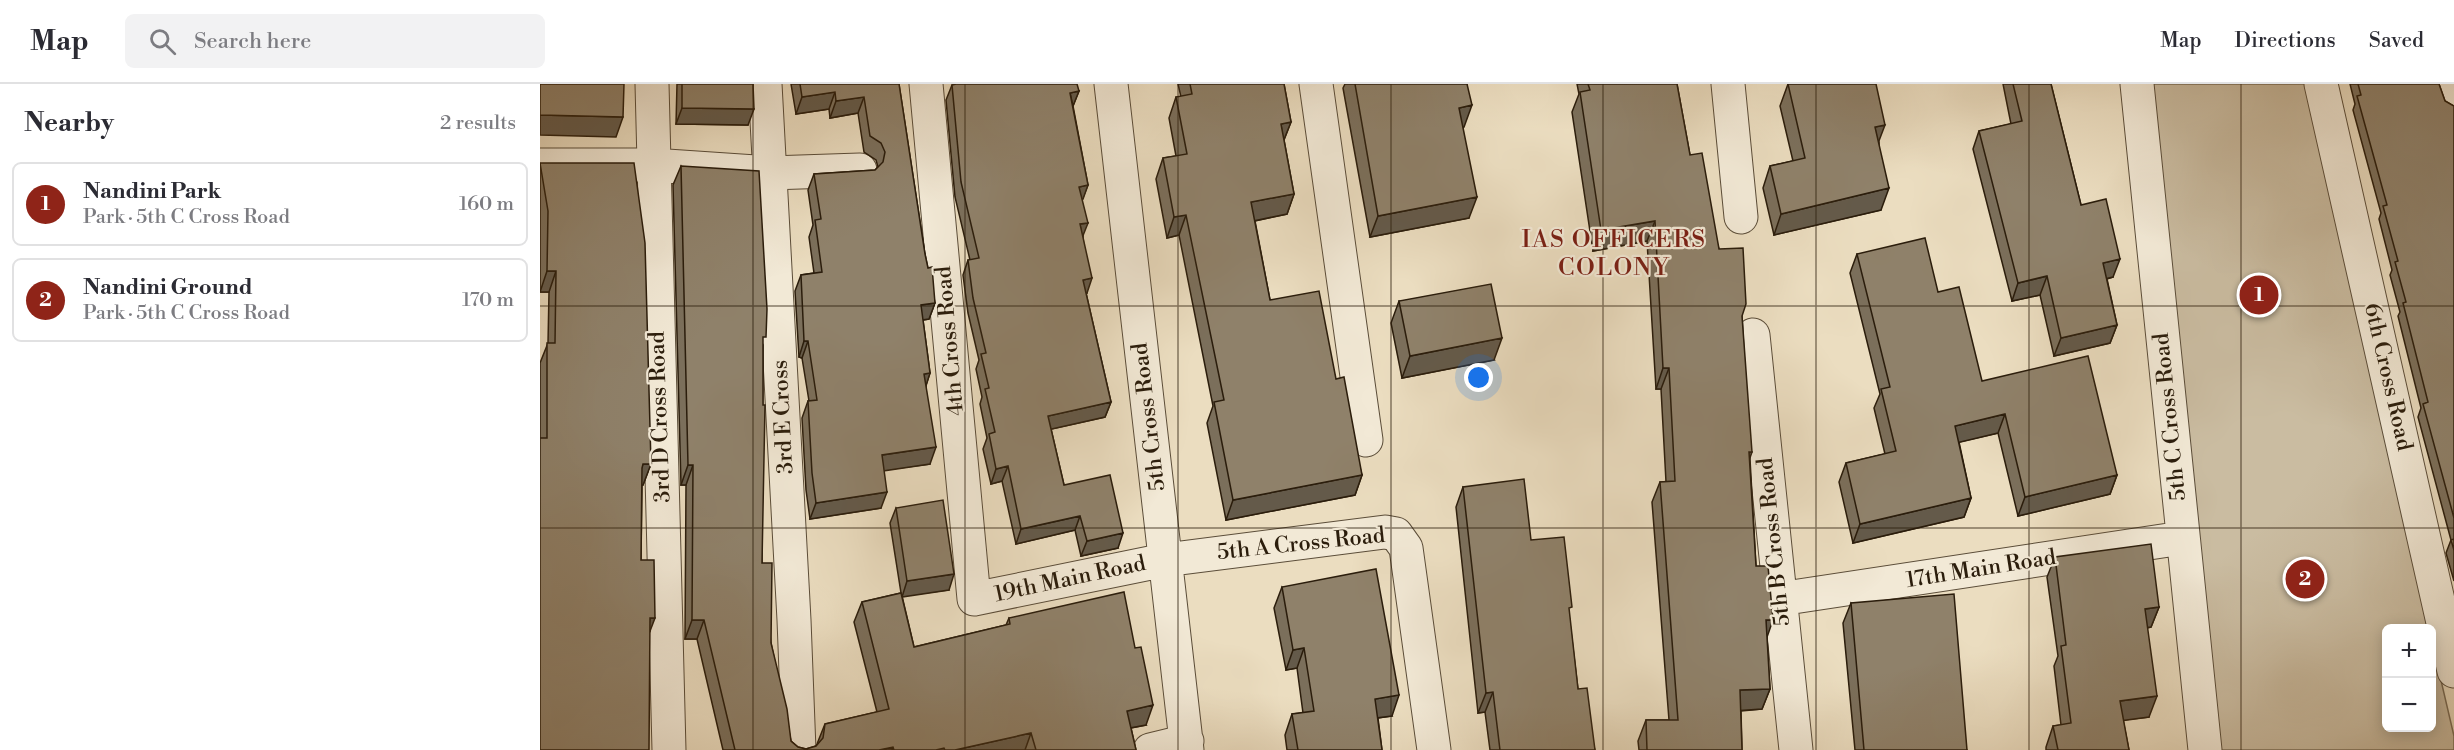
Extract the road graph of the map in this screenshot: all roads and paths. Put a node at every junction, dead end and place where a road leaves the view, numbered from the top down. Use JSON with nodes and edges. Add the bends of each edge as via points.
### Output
{"nodes":[{"id":1,"x":652,"y":84,"type":"edge"},
{"id":2,"x":765,"y":84,"type":"edge"},
{"id":3,"x":926,"y":84,"type":"edge"},
{"id":4,"x":1111,"y":84,"type":"edge"},
{"id":5,"x":1316,"y":84,"type":"edge"},
{"id":6,"x":1728,"y":84,"type":"edge"},
{"id":7,"x":2137,"y":84,"type":"edge"},
{"id":8,"x":2321,"y":84,"type":"edge"},
{"id":9,"x":2450,"y":84,"type":"edge"},
{"id":10,"x":2454,"y":102,"type":"edge"},
{"id":11,"x":540,"y":165,"type":"edge"},
{"id":12,"x":652,"y":165,"type":"junction"},
{"id":13,"x":860,"y":170,"type":"edge"},
{"id":14,"x":770,"y":173,"type":"junction"},
{"id":15,"x":1741,"y":217,"type":"dead end"},
{"id":16,"x":1753,"y":335,"type":"dead end"},
{"id":17,"x":1366,"y":440,"type":"dead end"},
{"id":18,"x":2182,"y":538,"type":"junction"},
{"id":19,"x":1165,"y":560,"type":"junction"},
{"id":20,"x":974,"y":599,"type":"joint"},
{"id":21,"x":1780,"y":599,"type":"junction"},
{"id":22,"x":2454,"y":671,"type":"edge"},
{"id":23,"x":1187,"y":746,"type":"edge"},
{"id":24,"x":669,"y":750,"type":"edge"},
{"id":25,"x":798,"y":750,"type":"edge"},
{"id":26,"x":1150,"y":750,"type":"edge"},
{"id":27,"x":1434,"y":750,"type":"edge"},
{"id":28,"x":1796,"y":750,"type":"edge"},
{"id":29,"x":2205,"y":750,"type":"edge"}],
"edges":[{"from":1,"to":12,"type":"street","name":"3rd D Cross Road"},
{"from":2,"to":14,"type":"street","name":"3rd E Cross"},
{"from":3,"to":20,"type":"street","name":"4th Cross Road"},
{"from":4,"to":19,"type":"street","name":"5th Cross Road"},
{"from":5,"to":17,"type":"street"},
{"from":6,"to":15,"type":"street"},
{"from":7,"to":18,"type":"street","name":"5th C Cross Road"},
{"from":8,"to":22,"type":"street","name":"6th Cross Road"},
{"from":9,"to":10,"type":"street"},
{"from":11,"to":12,"type":"street"},
{"from":12,"to":14,"type":"street"},
{"from":12,"to":24,"type":"street","name":"3rd D Cross Road"},
{"from":13,"to":14,"type":"street"},
{"from":14,"to":25,"type":"street","name":"3rd E Cross"},
{"from":16,"to":21,"type":"street","name":"5th B Cross Road"},
{"from":18,"to":21,"type":"street","name":"17th Main Road"},
{"from":18,"to":29,"type":"street","name":"5th C Cross Road"},
{"from":19,"to":20,"type":"street","name":"19th Main Road"},
{"from":19,"to":23,"type":"street","name":"5th Cross Road"},
{"from":19,"to":27,"type":"street","name":"5th A Cross Road","via":[[1384,532],[1396,534],[1406,548]]},
{"from":21,"to":28,"type":"street","name":"5th B Cross Road"},
{"from":23,"to":26,"type":"street"}]}
